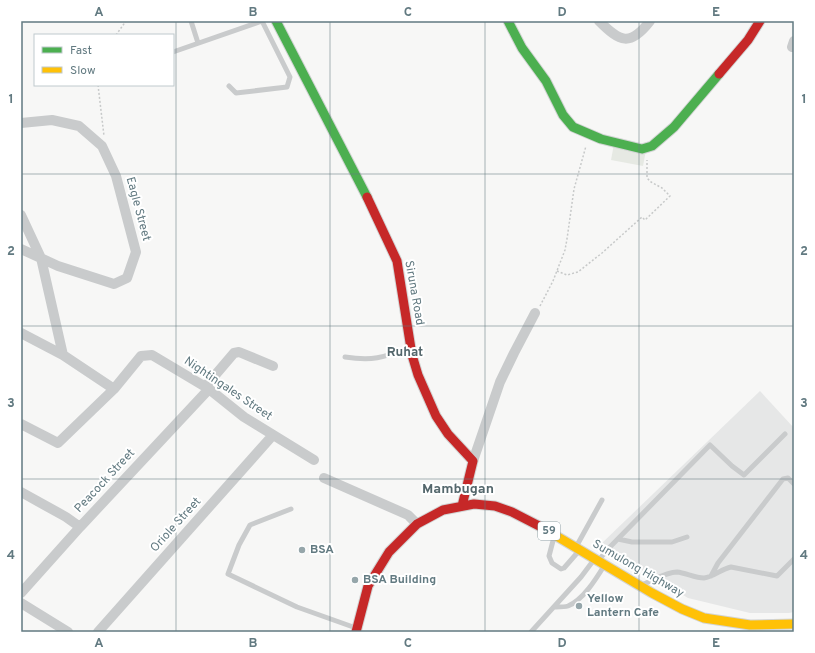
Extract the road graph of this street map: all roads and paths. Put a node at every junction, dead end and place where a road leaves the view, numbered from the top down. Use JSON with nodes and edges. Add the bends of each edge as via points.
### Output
{"nodes":[{"id":1,"x":126,"y":21,"type":"edge"},
{"id":2,"x":191,"y":21,"type":"edge"},
{"id":3,"x":262,"y":21,"type":"edge"},
{"id":4,"x":276,"y":21,"type":"edge"},
{"id":5,"x":508,"y":21,"type":"edge"},
{"id":6,"x":599,"y":21,"type":"edge"},
{"id":7,"x":650,"y":21,"type":"edge"},
{"id":8,"x":760,"y":21,"type":"edge"},
{"id":9,"x":117,"y":34,"type":"edge"},
{"id":10,"x":198,"y":43,"type":"junction"},
{"id":11,"x":174,"y":52,"type":"edge"},
{"id":12,"x":98,"y":86,"type":"edge"},
{"id":13,"x":229,"y":86,"type":"dead end"},
{"id":14,"x":21,"y":123,"type":"edge"},
{"id":15,"x":591,"y":136,"type":"junction"},
{"id":16,"x":647,"y":148,"type":"junction"},
{"id":17,"x":103,"y":149,"type":"junction"},
{"id":18,"x":21,"y":215,"type":"edge"},
{"id":19,"x":21,"y":249,"type":"edge"},
{"id":20,"x":41,"y":258,"type":"junction"},
{"id":21,"x":557,"y":271,"type":"junction"},
{"id":22,"x":535,"y":313,"type":"joint"},
{"id":23,"x":21,"y":333,"type":"edge"},
{"id":24,"x":408,"y":348,"type":"dead end"},
{"id":25,"x":63,"y":355,"type":"junction"},
{"id":26,"x":345,"y":358,"type":"dead end"},
{"id":27,"x":273,"y":366,"type":"dead end"},
{"id":28,"x":207,"y":388,"type":"junction"},
{"id":29,"x":114,"y":389,"type":"junction"},
{"id":30,"x":21,"y":424,"type":"edge"},
{"id":31,"x":785,"y":434,"type":"dead end"},
{"id":32,"x":274,"y":436,"type":"junction"},
{"id":33,"x":314,"y":460,"type":"dead end"},
{"id":34,"x":473,"y":461,"type":"junction"},
{"id":35,"x":324,"y":478,"type":"dead end"},
{"id":36,"x":794,"y":484,"type":"edge"},
{"id":37,"x":21,"y":492,"type":"edge"},
{"id":38,"x":602,"y":500,"type":"dead end"},
{"id":39,"x":462,"y":506,"type":"junction"},
{"id":40,"x":291,"y":509,"type":"dead end"},
{"id":41,"x":416,"y":524,"type":"junction"},
{"id":42,"x":80,"y":527,"type":"junction"},
{"id":43,"x":555,"y":534,"type":"junction"},
{"id":44,"x":687,"y":536,"type":"dead end"},
{"id":45,"x":618,"y":539,"type":"junction"},
{"id":46,"x":578,"y":548,"type":"junction"},
{"id":47,"x":794,"y":559,"type":"edge"},
{"id":48,"x":599,"y":561,"type":"junction"},
{"id":49,"x":710,"y":576,"type":"junction"},
{"id":50,"x":640,"y":586,"type":"junction"},
{"id":51,"x":21,"y":593,"type":"edge"},
{"id":52,"x":21,"y":603,"type":"edge"},
{"id":53,"x":556,"y":607,"type":"junction"},
{"id":54,"x":794,"y":624,"type":"edge"},
{"id":55,"x":357,"y":630,"type":"edge"},
{"id":56,"x":68,"y":632,"type":"edge"},
{"id":57,"x":98,"y":632,"type":"edge"},
{"id":58,"x":531,"y":632,"type":"edge"}],
"edges":[{"from":1,"to":9,"type":"path"},
{"from":2,"to":10,"type":"lane"},
{"from":3,"to":10,"type":"lane"},
{"from":3,"to":13,"type":"lane","via":[[290,78],[287,87],[236,93]]},
{"from":4,"to":34,"type":"street","name":"Siruna Road","via":[[356,174],[397,260],[412,355],[436,416],[448,434]]},
{"from":5,"to":15,"type":"street","via":[[522,48],[546,81],[563,115],[574,127]]},
{"from":6,"to":7,"type":"street","via":[[616,36],[631,39]]},
{"from":8,"to":16,"type":"street","via":[[739,51],[683,117],[654,146]]},
{"from":10,"to":11,"type":"lane"},
{"from":12,"to":17,"type":"path","via":[[105,145]]},
{"from":14,"to":17,"type":"street","name":"Eagle Street","via":[[52,120],[79,126]]},
{"from":15,"to":16,"type":"street","via":[[642,149]]},
{"from":15,"to":21,"type":"path","via":[[574,189],[567,239]]},
{"from":16,"to":21,"type":"path","via":[[647,178],[670,196],[645,220],[642,217],[578,272],[567,275]]},
{"from":17,"to":20,"type":"street","name":"Eagle Street","via":[[116,176],[136,252],[126,278],[114,284]]},
{"from":18,"to":20,"type":"street"},
{"from":19,"to":20,"type":"street","name":"Eagle Street"},
{"from":20,"to":25,"type":"street"},
{"from":21,"to":22,"type":"path"},
{"from":22,"to":34,"type":"street","via":[[500,382]]},
{"from":23,"to":25,"type":"street"},
{"from":24,"to":26,"type":"lane","via":[[369,360]]},
{"from":25,"to":29,"type":"street"},
{"from":27,"to":28,"type":"street","name":"Peacock Street","via":[[240,352],[234,353]]},
{"from":28,"to":29,"type":"street","name":"Nightingales Street","via":[[152,355],[141,356]]},
{"from":28,"to":32,"type":"street","name":"Nightingales Street","via":[[244,417]]},
{"from":28,"to":42,"type":"street","name":"Peacock Street"},
{"from":29,"to":30,"type":"street","name":"Nightingales Street","via":[[58,443]]},
{"from":31,"to":45,"type":"lane","via":[[744,475],[710,445]]},
{"from":32,"to":33,"type":"street","name":"Nightingales Street"},
{"from":32,"to":57,"type":"street","name":"Oriole Street"},
{"from":34,"to":39,"type":"street"},
{"from":35,"to":41,"type":"street","via":[[408,515]]},
{"from":36,"to":49,"type":"lane","via":[[788,478],[783,479]]},
{"from":37,"to":42,"type":"street"},
{"from":38,"to":46,"type":"lane"},
{"from":39,"to":41,"type":"street","name":"Sumulong Highway","number":"59","via":[[443,510]]},
{"from":39,"to":43,"type":"street","name":"Sumulong Highway","number":"59","via":[[495,506]]},
{"from":40,"to":55,"type":"lane","via":[[250,525],[228,574],[297,607]]},
{"from":41,"to":55,"type":"street","name":"Sumulong Highway","number":"59","via":[[389,552],[368,586]]},
{"from":42,"to":51,"type":"street","name":"Peacock Street"},
{"from":43,"to":46,"type":"street","name":"Sumulong Highway","number":"59"},
{"from":43,"to":46,"type":"lane","via":[[549,556],[560,569],[564,568]]},
{"from":44,"to":45,"type":"lane","via":[[672,542],[632,542]]},
{"from":45,"to":48,"type":"lane"},
{"from":46,"to":48,"type":"street","name":"Sumulong Highway","number":"59"},
{"from":47,"to":49,"type":"lane","via":[[777,576],[725,568]]},
{"from":48,"to":50,"type":"street","name":"Sumulong Highway","number":"59"},
{"from":48,"to":53,"type":"lane"},
{"from":48,"to":53,"type":"lane","via":[[590,588],[574,603]]},
{"from":49,"to":50,"type":"lane","via":[[703,578],[677,572]]},
{"from":50,"to":54,"type":"street","name":"Sumulong Highway","number":"59","via":[[704,618],[750,625]]},
{"from":52,"to":56,"type":"street"},
{"from":53,"to":58,"type":"lane"}]}
